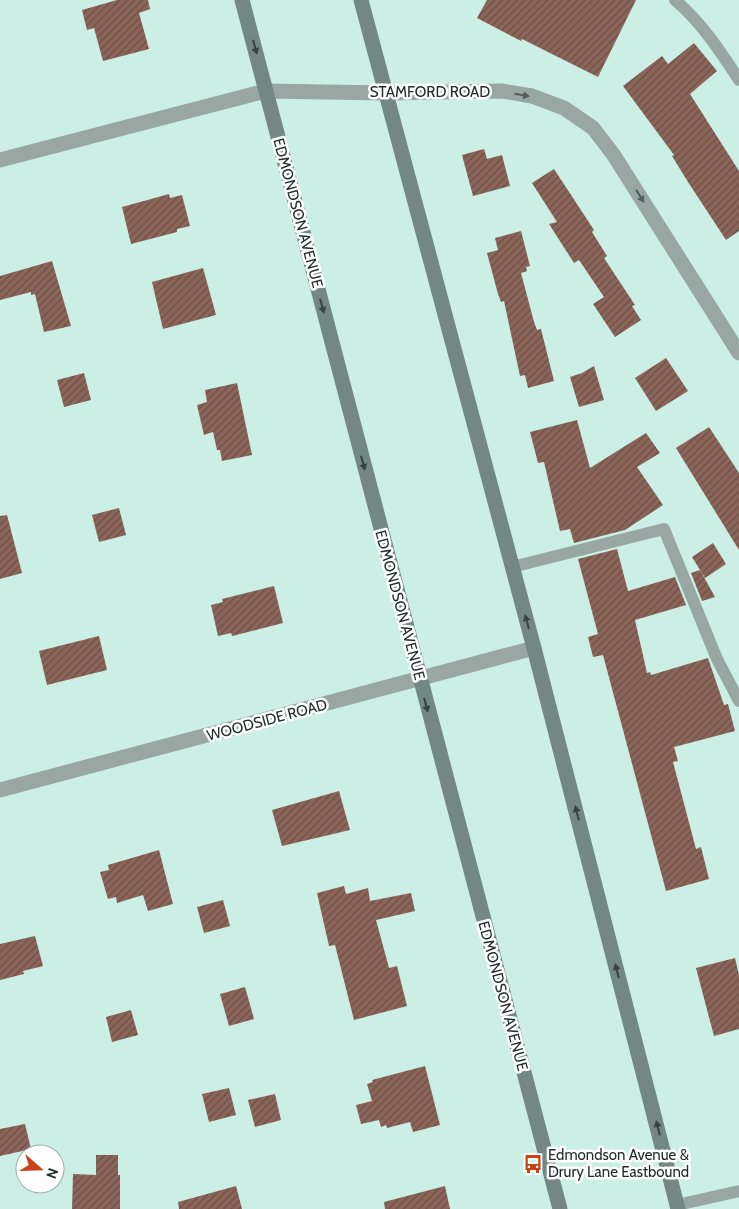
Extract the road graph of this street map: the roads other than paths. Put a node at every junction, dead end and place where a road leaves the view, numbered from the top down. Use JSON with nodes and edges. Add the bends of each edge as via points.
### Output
{"nodes":[{"id":1,"x":242,"y":0,"type":"edge"},
{"id":2,"x":362,"y":0,"type":"edge"},
{"id":3,"x":675,"y":0,"type":"edge"},
{"id":4,"x":739,"y":80,"type":"edge"},
{"id":5,"x":266,"y":91,"type":"junction"},
{"id":6,"x":386,"y":93,"type":"junction"},
{"id":7,"x":0,"y":160,"type":"edge"},
{"id":8,"x":739,"y":353,"type":"edge"},
{"id":9,"x":512,"y":567,"type":"junction"},
{"id":10,"x":534,"y":648,"type":"junction"},
{"id":11,"x":419,"y":680,"type":"junction"},
{"id":12,"x":739,"y":700,"type":"edge"},
{"id":13,"x":0,"y":790,"type":"edge"},
{"id":14,"x":739,"y":1191,"type":"edge"},
{"id":15,"x":678,"y":1207,"type":"edge"},
{"id":16,"x":560,"y":1209,"type":"edge"}],
"edges":[{"from":1,"to":5,"type":"main road","name":"EDMONDSON AVENUE","one_way":true},
{"from":2,"to":6,"type":"main road"},
{"from":3,"to":4,"type":"lane","via":[[719,49]]},
{"from":5,"to":6,"type":"street","name":"STAMFORD ROAD"},
{"from":5,"to":7,"type":"street","name":"STAMFORD ROAD"},
{"from":5,"to":11,"type":"main road","name":"EDMONDSON AVENUE","one_way":true},
{"from":6,"to":8,"type":"street","name":"STAMFORD ROAD","one_way":true,"via":[[502,92],[532,96],[564,108],[593,128],[613,154]]},
{"from":6,"to":9,"type":"main road"},
{"from":10,"to":9,"type":"main road","one_way":true},
{"from":9,"to":12,"type":"lane","via":[[664,529],[717,659]]},
{"from":10,"to":11,"type":"street","name":"WOODSIDE ROAD"},
{"from":15,"to":10,"type":"main road","one_way":true},
{"from":11,"to":13,"type":"street","name":"WOODSIDE ROAD"},
{"from":11,"to":16,"type":"main road","name":"EDMONDSON AVENUE","one_way":true},
{"from":14,"to":15,"type":"lane"}]}
